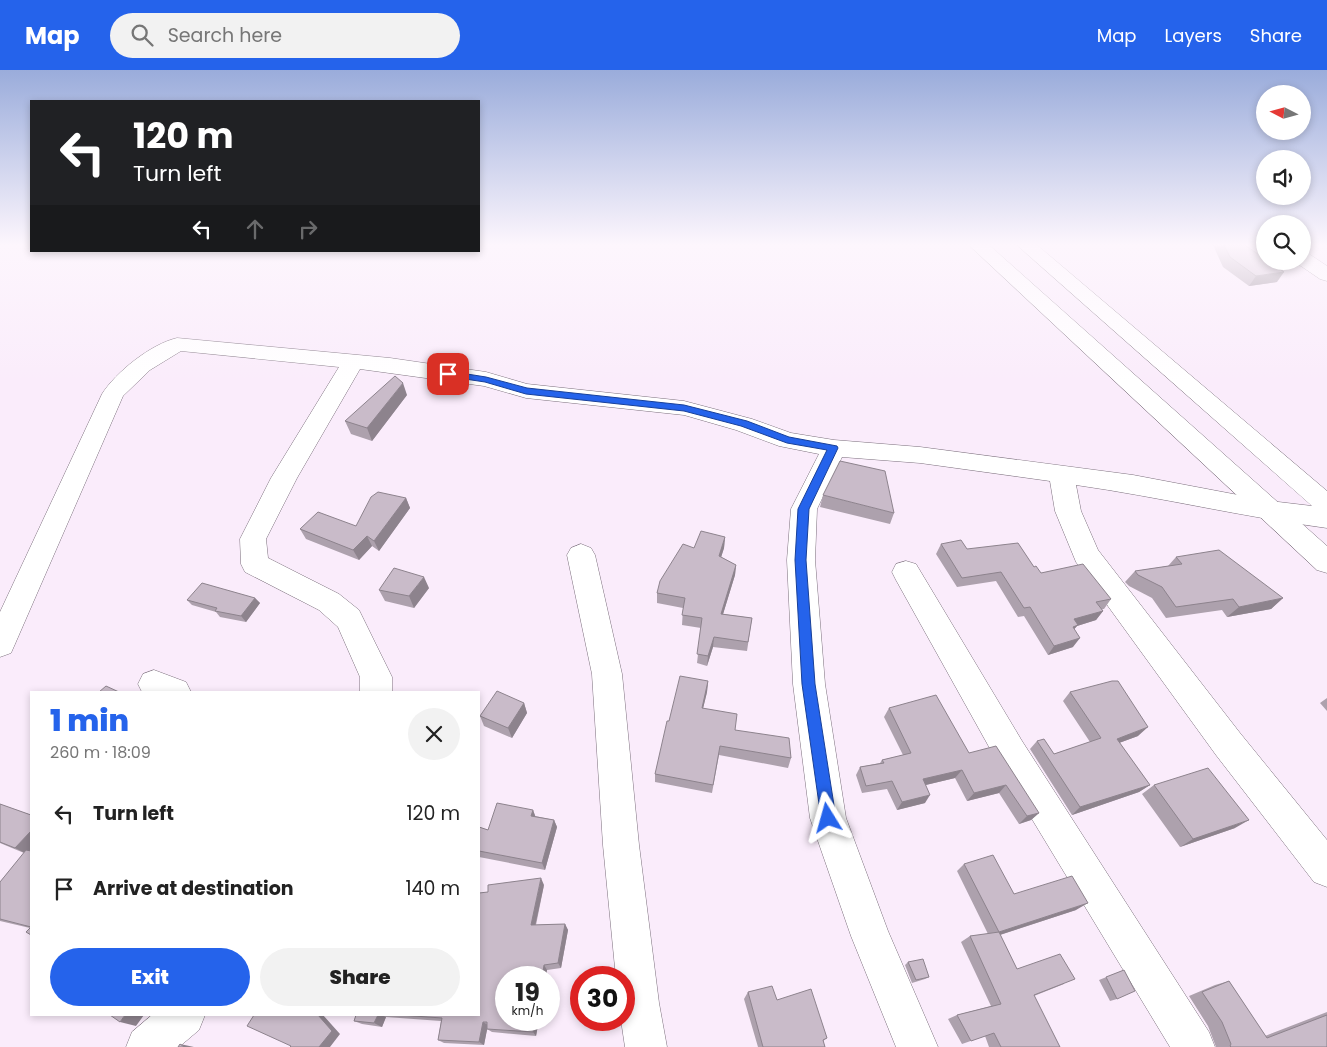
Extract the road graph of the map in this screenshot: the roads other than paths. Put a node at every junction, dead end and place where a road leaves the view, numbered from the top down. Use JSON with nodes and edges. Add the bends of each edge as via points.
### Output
{"nodes":[{"id":1,"x":1028,"y":291,"type":"edge"},
{"id":2,"x":1079,"y":291,"type":"edge"},
{"id":3,"x":353,"y":362,"type":"junction"},
{"id":4,"x":834,"y":448,"type":"junction"},
{"id":5,"x":1060,"y":475,"type":"junction"},
{"id":6,"x":1327,"y":505,"type":"edge"},
{"id":7,"x":1270,"y":511,"type":"junction"},
{"id":8,"x":1327,"y":518,"type":"edge"},
{"id":9,"x":580,"y":555,"type":"dead end"},
{"id":10,"x":1327,"y":562,"type":"edge"},
{"id":11,"x":906,"y":572,"type":"dead end"},
{"id":12,"x":0,"y":644,"type":"edge"},
{"id":13,"x":376,"y":691,"type":"edge"},
{"id":14,"x":1327,"y":869,"type":"edge"},
{"id":15,"x":183,"y":1016,"type":"edge"},
{"id":16,"x":147,"y":1047,"type":"edge"},
{"id":17,"x":646,"y":1047,"type":"edge"},
{"id":18,"x":917,"y":1047,"type":"edge"},
{"id":19,"x":1194,"y":1047,"type":"edge"}],
"edges":[{"from":1,"to":7,"type":"main road"},
{"from":2,"to":6,"type":"main road"},
{"from":3,"to":4,"type":"main road","via":[[486,380],[526,391],[684,408],[744,424],[787,440]]},
{"from":3,"to":12,"type":"main road","via":[[177,344],[124,379],[113,394]]},
{"from":3,"to":13,"type":"main road","via":[[284,478],[254,539],[255,564],[329,602],[349,619],[376,677]]},
{"from":4,"to":5,"type":"main road"},
{"from":4,"to":18,"type":"main road","via":[[804,509],[800,560],[809,684],[828,818],[870,936]]},
{"from":5,"to":7,"type":"main road","via":[[1133,484]]},
{"from":5,"to":14,"type":"main road","via":[[1068,512],[1086,555]]},
{"from":7,"to":8,"type":"main road"},
{"from":7,"to":10,"type":"main road"},
{"from":9,"to":17,"type":"main road","via":[[607,674],[621,845]]},
{"from":11,"to":19,"type":"main road","via":[[1010,752]]},
{"from":15,"to":16,"type":"main road"}]}
